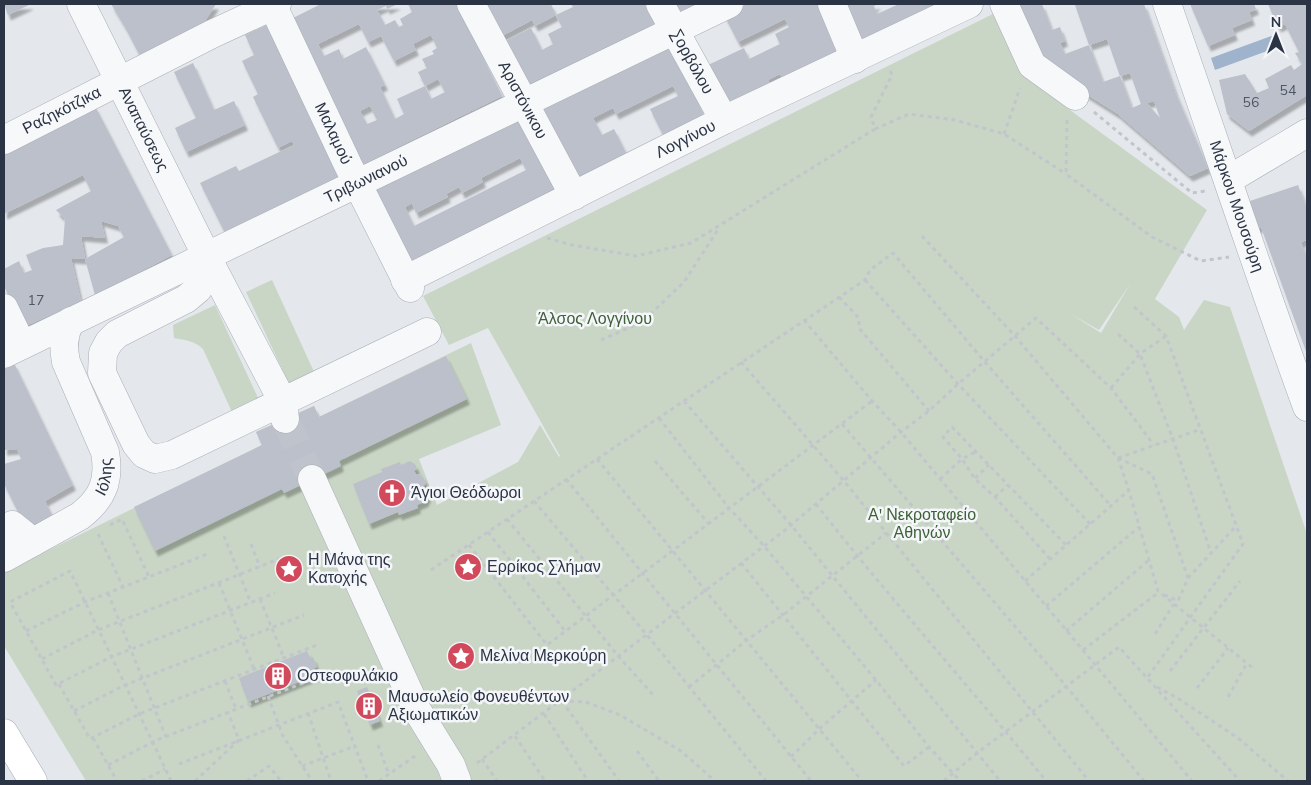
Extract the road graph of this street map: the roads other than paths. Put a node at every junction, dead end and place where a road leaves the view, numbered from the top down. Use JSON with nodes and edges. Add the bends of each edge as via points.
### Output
{"nodes":[{"id":1,"x":81,"y":4,"type":"edge"},
{"id":2,"x":230,"y":4,"type":"edge"},
{"id":3,"x":471,"y":4,"type":"edge"},
{"id":4,"x":660,"y":4,"type":"edge"},
{"id":5,"x":729,"y":4,"type":"edge"},
{"id":6,"x":832,"y":4,"type":"edge"},
{"id":7,"x":969,"y":4,"type":"edge"},
{"id":8,"x":1004,"y":4,"type":"edge"},
{"id":9,"x":1167,"y":4,"type":"edge"},
{"id":10,"x":275,"y":5,"type":"edge"},
{"id":11,"x":674,"y":30,"type":"junction"},
{"id":12,"x":212,"y":34,"type":"junction"},
{"id":13,"x":855,"y":59,"type":"junction"},
{"id":14,"x":120,"y":81,"type":"junction"},
{"id":15,"x":523,"y":103,"type":"junction"},
{"id":16,"x":1071,"y":106,"type":"road end"},
{"id":17,"x":724,"y":120,"type":"junction"},
{"id":18,"x":1307,"y":133,"type":"edge"},
{"id":19,"x":4,"y":140,"type":"edge"},
{"id":20,"x":358,"y":183,"type":"junction"},
{"id":21,"x":1229,"y":183,"type":"junction"},
{"id":22,"x":574,"y":196,"type":"junction"},
{"id":23,"x":209,"y":260,"type":"junction"},
{"id":24,"x":407,"y":284,"type":"joint"},
{"id":25,"x":4,"y":308,"type":"edge"},
{"id":26,"x":71,"y":321,"type":"junction"},
{"id":27,"x":427,"y":332,"type":"dead end"},
{"id":28,"x":13,"y":349,"type":"edge"},
{"id":29,"x":1307,"y":407,"type":"edge"},
{"id":30,"x":284,"y":411,"type":"junction"},
{"id":31,"x":312,"y":479,"type":"tunnel mouth"},
{"id":32,"x":4,"y":529,"type":"edge"},
{"id":33,"x":33,"y":542,"type":"junction"},
{"id":34,"x":4,"y":558,"type":"edge"},
{"id":35,"x":8,"y":749,"type":"edge"},
{"id":36,"x":457,"y":780,"type":"edge"},
{"id":37,"x":33,"y":781,"type":"edge"}],
"edges":[{"from":1,"to":14,"type":"street","name":"Αναπαύσεως"},
{"from":2,"to":12,"type":"street"},
{"from":3,"to":15,"type":"street","name":"Αριστόνικου"},
{"from":4,"to":11,"type":"street","name":"Σορβόλου"},
{"from":5,"to":11,"type":"street","name":"Τριβωνιανού"},
{"from":6,"to":13,"type":"street"},
{"from":7,"to":13,"type":"street","name":"Λογγίνου"},
{"from":8,"to":16,"type":"street","via":[[1032,65]]},
{"from":9,"to":21,"type":"street","name":"Μάρκου Μουσούρη"},
{"from":10,"to":12,"type":"street","name":"Ραζηκότζικα"},
{"from":10,"to":20,"type":"street","name":"Μαλαμού"},
{"from":11,"to":15,"type":"street","name":"Τριβωνιανού"},
{"from":11,"to":17,"type":"street","name":"Σορβόλου"},
{"from":12,"to":14,"type":"street","name":"Ραζηκότζικα"},
{"from":13,"to":17,"type":"street","name":"Λογγίνου"},
{"from":14,"to":19,"type":"street","name":"Ραζηκότζικα"},
{"from":14,"to":23,"type":"street","name":"Αναπαύσεως"},
{"from":15,"to":20,"type":"street","name":"Τριβωνιανού"},
{"from":15,"to":22,"type":"street","name":"Αριστόνικου"},
{"from":17,"to":22,"type":"street","name":"Λογγίνου"},
{"from":18,"to":21,"type":"street"},
{"from":20,"to":23,"type":"street","name":"Τριβωνιανού"},
{"from":20,"to":24,"type":"street","name":"Μαλαμού"},
{"from":21,"to":29,"type":"street","name":"Μάρκου Μουσούρη"},
{"from":22,"to":24,"type":"street","name":"Λογγίνου"},
{"from":23,"to":26,"type":"street","name":"Τριβωνιανού"},
{"from":23,"to":30,"type":"street","name":"Αναπαύσεως"},
{"from":23,"to":30,"type":"street","via":[[198,289],[186,299],[117,334],[103,353],[102,373],[136,444],[144,454],[155,459]]},
{"from":25,"to":28,"type":"street"},
{"from":26,"to":28,"type":"street","name":"Τριβωνιανού"},
{"from":26,"to":33,"type":"street","name":"Ιόλης","via":[[64,339],[66,362],[105,452],[107,476],[102,492],[91,508]]},
{"from":27,"to":30,"type":"street"},
{"from":31,"to":36,"type":"street","via":[[416,710]]},
{"from":32,"to":33,"type":"street","via":[[12,525]]},
{"from":33,"to":34,"type":"street","name":"Ιόλης"},
{"from":35,"to":37,"type":"main road"}]}
